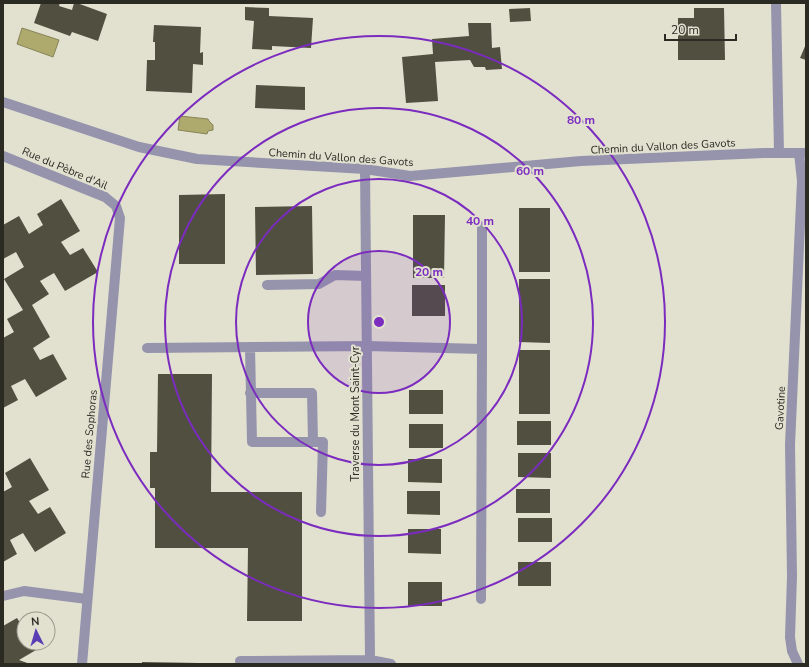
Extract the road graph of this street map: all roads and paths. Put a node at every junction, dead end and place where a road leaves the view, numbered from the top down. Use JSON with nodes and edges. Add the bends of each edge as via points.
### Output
{"nodes":[{"id":1,"x":776,"y":3,"type":"edge"},
{"id":2,"x":3,"y":102,"type":"edge"},
{"id":3,"x":779,"y":153,"type":"junction"},
{"id":4,"x":803,"y":153,"type":"edge"},
{"id":5,"x":3,"y":156,"type":"edge"},
{"id":6,"x":365,"y":169,"type":"junction"},
{"id":7,"x":116,"y":206,"type":"joint"},
{"id":8,"x":482,"y":226,"type":"dead end"},
{"id":9,"x":366,"y":276,"type":"junction"},
{"id":10,"x":267,"y":285,"type":"dead end"},
{"id":11,"x":367,"y":346,"type":"junction"},
{"id":12,"x":250,"y":347,"type":"junction"},
{"id":13,"x":147,"y":348,"type":"dead end"},
{"id":14,"x":482,"y":349,"type":"junction"},
{"id":15,"x":250,"y":393,"type":"junction"},
{"id":16,"x":313,"y":442,"type":"junction"},
{"id":17,"x":321,"y":512,"type":"dead end"},
{"id":18,"x":3,"y":596,"type":"edge"},
{"id":19,"x":87,"y":599,"type":"junction"},
{"id":20,"x":481,"y":599,"type":"dead end"},
{"id":21,"x":792,"y":651,"type":"junction"},
{"id":22,"x":370,"y":660,"type":"junction"},
{"id":23,"x":240,"y":661,"type":"dead end"},
{"id":24,"x":82,"y":664,"type":"edge"},
{"id":25,"x":391,"y":664,"type":"edge"},
{"id":26,"x":791,"y":664,"type":"edge"},
{"id":27,"x":798,"y":664,"type":"edge"}],
"edges":[{"from":1,"to":3,"type":"street"},
{"from":2,"to":6,"type":"street","name":"Chemin du Vallon des Gavots","via":[[139,147],[196,160]]},
{"from":3,"to":4,"type":"street","name":"Chemin du Vallon des Gavots"},
{"from":3,"to":6,"type":"street","name":"Chemin du Vallon des Gavots","via":[[581,161],[410,176]]},
{"from":4,"to":21,"type":"street","name":"Gavotine","via":[[790,446]]},
{"from":5,"to":7,"type":"street","name":"Rue du Pèbre d'Ail","via":[[105,197]]},
{"from":6,"to":9,"type":"street","name":"Traverse du Mont Saint-Cyr"},
{"from":7,"to":19,"type":"street","name":"Rue des Sophoras","via":[[120,218]]},
{"from":8,"to":14,"type":"street"},
{"from":9,"to":10,"type":"street","via":[[335,275],[319,284]]},
{"from":9,"to":11,"type":"street","name":"Traverse du Mont Saint-Cyr"},
{"from":11,"to":12,"type":"street"},
{"from":11,"to":14,"type":"street"},
{"from":11,"to":22,"type":"street","name":"Traverse du Mont Saint-Cyr"},
{"from":12,"to":13,"type":"street"},
{"from":12,"to":15,"type":"street"},
{"from":14,"to":20,"type":"street"},
{"from":15,"to":16,"type":"street","via":[[252,442]]},
{"from":15,"to":16,"type":"street","via":[[312,393]]},
{"from":16,"to":17,"type":"street","via":[[323,442]]},
{"from":18,"to":19,"type":"street","via":[[24,591]]},
{"from":19,"to":24,"type":"street","name":"Rue des Sophoras"},
{"from":21,"to":26,"type":"street"},
{"from":21,"to":27,"type":"street","name":"Gavotine"},
{"from":22,"to":23,"type":"street"},
{"from":22,"to":25,"type":"street"}]}
